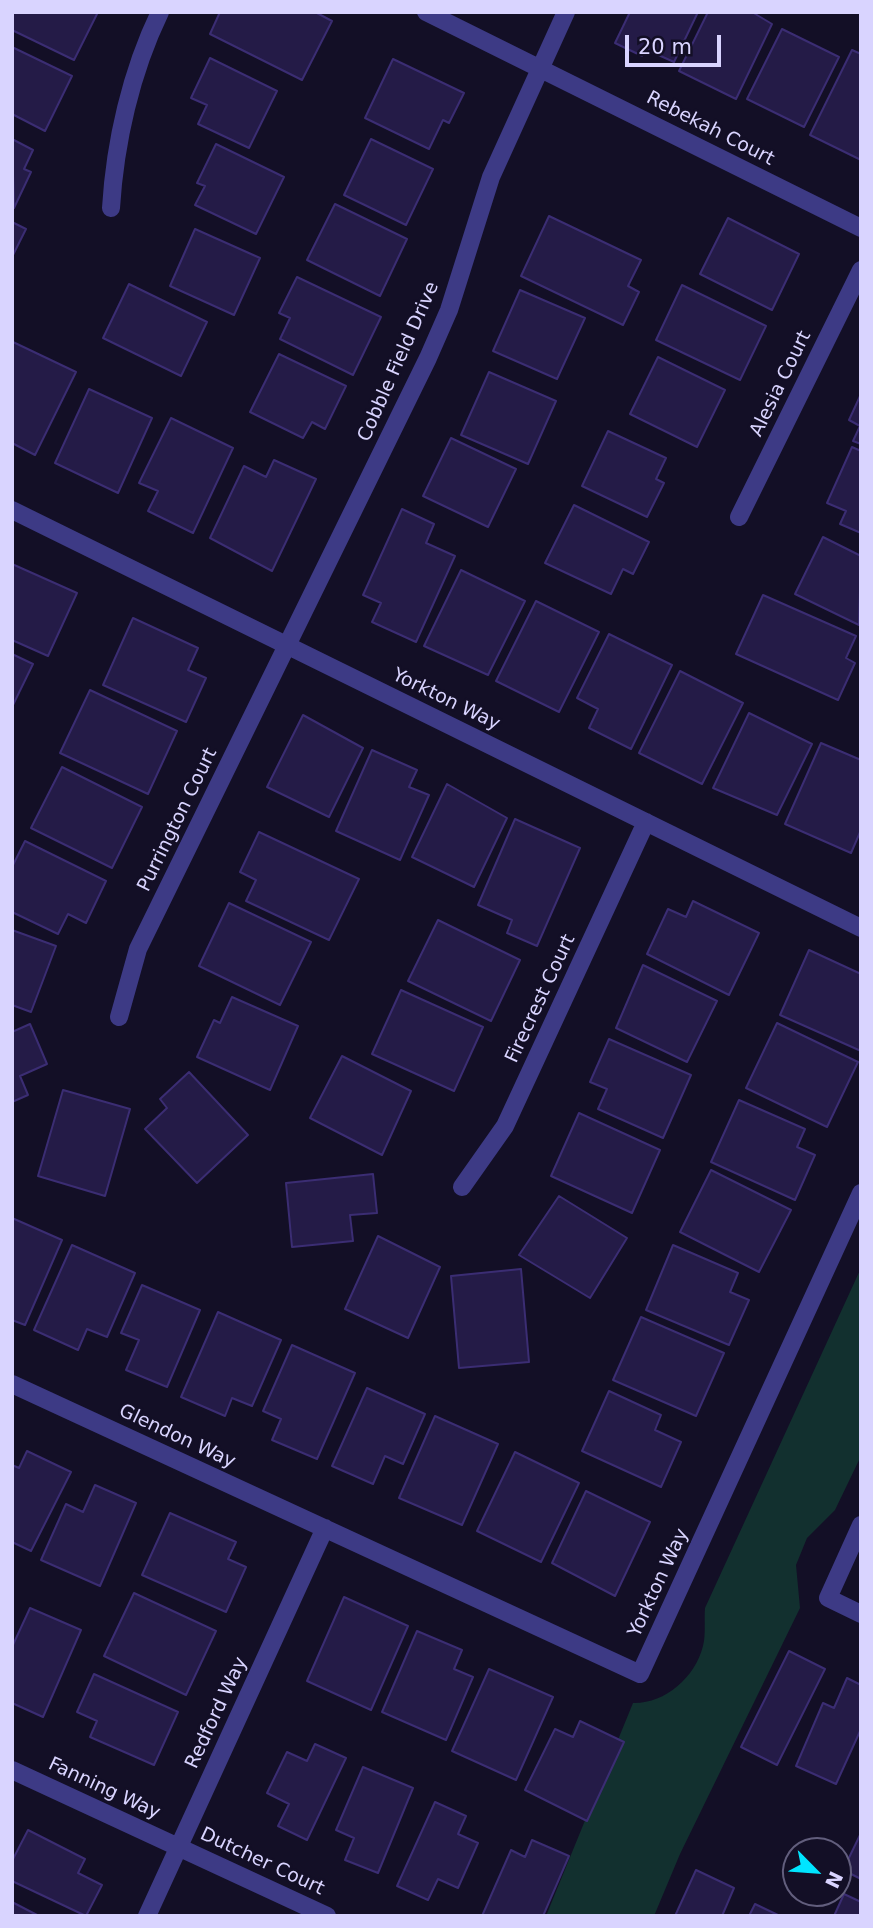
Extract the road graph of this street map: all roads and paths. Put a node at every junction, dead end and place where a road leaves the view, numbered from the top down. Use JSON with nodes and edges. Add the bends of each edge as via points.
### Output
{"nodes":[{"id":1,"x":160,"y":12,"type":"edge"},
{"id":2,"x":426,"y":12,"type":"edge"},
{"id":3,"x":566,"y":12,"type":"edge"},
{"id":4,"x":540,"y":67,"type":"junction"},
{"id":5,"x":111,"y":208,"type":"dead end"},
{"id":6,"x":861,"y":228,"type":"edge"},
{"id":7,"x":861,"y":270,"type":"edge"},
{"id":8,"x":12,"y":510,"type":"edge"},
{"id":9,"x":739,"y":517,"type":"dead end"},
{"id":10,"x":286,"y":645,"type":"junction"},
{"id":11,"x":646,"y":822,"type":"junction"},
{"id":12,"x":861,"y":928,"type":"edge"},
{"id":13,"x":120,"y":1017,"type":"dead end"},
{"id":14,"x":462,"y":1187,"type":"dead end"},
{"id":15,"x":861,"y":1193,"type":"edge"},
{"id":16,"x":12,"y":1384,"type":"edge"},
{"id":17,"x":861,"y":1525,"type":"edge"},
{"id":18,"x":325,"y":1528,"type":"junction"},
{"id":19,"x":861,"y":1614,"type":"edge"},
{"id":20,"x":12,"y":1770,"type":"edge"},
{"id":21,"x":179,"y":1846,"type":"junction"},
{"id":22,"x":147,"y":1916,"type":"edge"},
{"id":23,"x":327,"y":1916,"type":"edge"}],
"edges":[{"from":1,"to":5,"type":"street","via":[[123,122]]},
{"from":2,"to":4,"type":"street","name":"Rebekah Court"},
{"from":3,"to":4,"type":"street","name":"Cobble Field Drive"},
{"from":4,"to":6,"type":"street","name":"Rebekah Court"},
{"from":4,"to":10,"type":"street","name":"Cobble Field Drive","via":[[491,177],[449,310]]},
{"from":7,"to":9,"type":"street","name":"Alesia Court"},
{"from":8,"to":10,"type":"street","name":"Yorkton Way"},
{"from":10,"to":11,"type":"street","name":"Yorkton Way"},
{"from":10,"to":13,"type":"street","name":"Purrington Court","via":[[138,949]]},
{"from":11,"to":12,"type":"street","name":"Yorkton Way"},
{"from":11,"to":14,"type":"street","name":"Firecrest Court","via":[[505,1126]]},
{"from":15,"to":18,"type":"street","name":"Yorkton Way","via":[[640,1674]]},
{"from":16,"to":18,"type":"street","name":"Glendon Way"},
{"from":17,"to":19,"type":"street","via":[[828,1598]]},
{"from":18,"to":21,"type":"street","name":"Redford Way"},
{"from":20,"to":21,"type":"street","name":"Fanning Way"},
{"from":21,"to":22,"type":"street","name":"Redford Way"},
{"from":21,"to":23,"type":"street","name":"Dutcher Court"}]}
